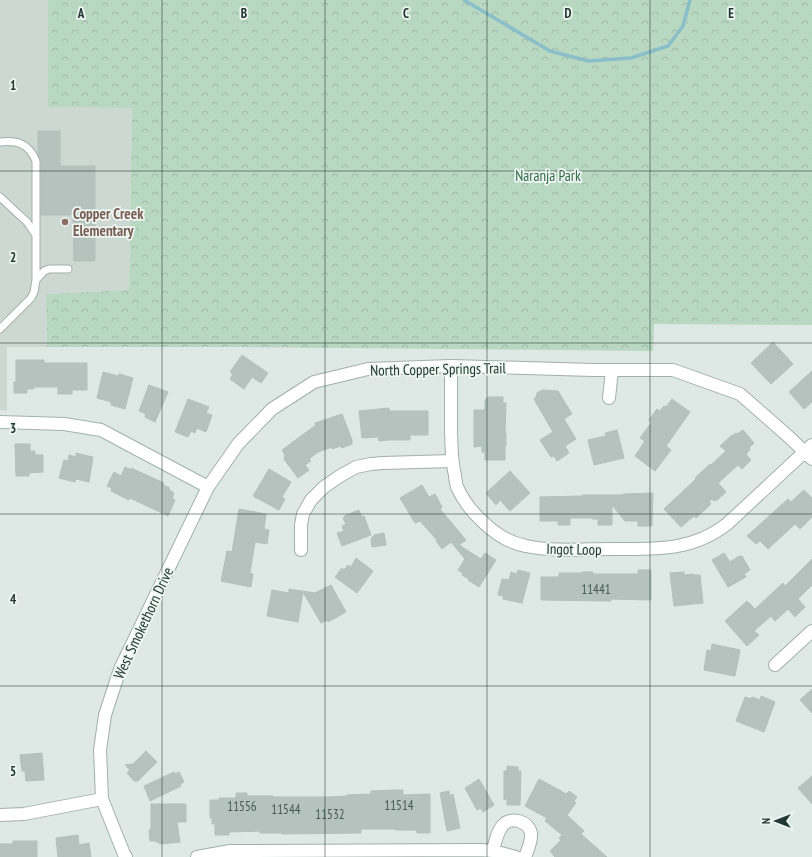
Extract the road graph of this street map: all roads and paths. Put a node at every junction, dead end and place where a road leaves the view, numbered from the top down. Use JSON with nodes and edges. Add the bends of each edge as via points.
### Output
{"nodes":[{"id":1,"x":0,"y":142,"type":"edge"},
{"id":2,"x":0,"y":197,"type":"edge"},
{"id":3,"x":36,"y":236,"type":"junction"},
{"id":4,"x":68,"y":269,"type":"dead end"},
{"id":5,"x":36,"y":280,"type":"junction"},
{"id":6,"x":0,"y":329,"type":"edge"},
{"id":7,"x":452,"y":366,"type":"junction"},
{"id":8,"x":612,"y":370,"type":"junction"},
{"id":9,"x":609,"y":398,"type":"dead end"},
{"id":10,"x":0,"y":422,"type":"edge"},
{"id":11,"x":809,"y":452,"type":"edge"},
{"id":12,"x":452,"y":461,"type":"junction"},
{"id":13,"x":208,"y":487,"type":"junction"},
{"id":14,"x":301,"y":550,"type":"dead end"},
{"id":15,"x":812,"y":631,"type":"edge"},
{"id":16,"x":775,"y":665,"type":"dead end"},
{"id":17,"x":102,"y":799,"type":"junction"},
{"id":18,"x":0,"y":815,"type":"edge"},
{"id":19,"x":493,"y":851,"type":"junction"},
{"id":20,"x":126,"y":857,"type":"edge"},
{"id":21,"x":197,"y":857,"type":"edge"},
{"id":22,"x":516,"y":857,"type":"edge"},
{"id":23,"x":525,"y":857,"type":"edge"}],
"edges":[{"from":1,"to":3,"type":"lane","via":[[20,143],[28,148],[36,161]]},
{"from":2,"to":3,"type":"lane","via":[[27,222]]},
{"from":3,"to":5,"type":"lane"},
{"from":4,"to":5,"type":"lane","via":[[49,269]]},
{"from":5,"to":6,"type":"lane","via":[[31,298]]},
{"from":7,"to":8,"type":"street","name":"North Copper Springs Trail"},
{"from":7,"to":12,"type":"street","name":"Ingot Loop"},
{"from":7,"to":13,"type":"street","name":"North Copper Springs Trail","via":[[368,369],[314,382],[272,409],[238,444]]},
{"from":8,"to":9,"type":"street"},
{"from":8,"to":11,"type":"street","name":"North Copper Springs Trail","via":[[673,370],[740,394]]},
{"from":10,"to":13,"type":"street","via":[[64,424],[101,430]]},
{"from":11,"to":12,"type":"street","name":"Ingot Loop","via":[[717,532],[690,544],[648,549],[544,549],[506,539],[489,529],[464,499],[457,486]]},
{"from":12,"to":14,"type":"street","via":[[371,464],[340,476],[311,500],[303,514]]},
{"from":13,"to":17,"type":"street","name":"West Smokethorn Drive","via":[[120,668],[105,715],[100,750]]},
{"from":15,"to":16,"type":"street"},
{"from":17,"to":18,"type":"street","via":[[24,814]]},
{"from":17,"to":20,"type":"street","name":"West Smokethorn Drive"},
{"from":19,"to":21,"type":"street","via":[[230,851]]},
{"from":19,"to":22,"type":"street"},
{"from":19,"to":23,"type":"street","via":[[496,837],[505,823],[509,820],[521,821],[529,828],[531,834]]}]}
